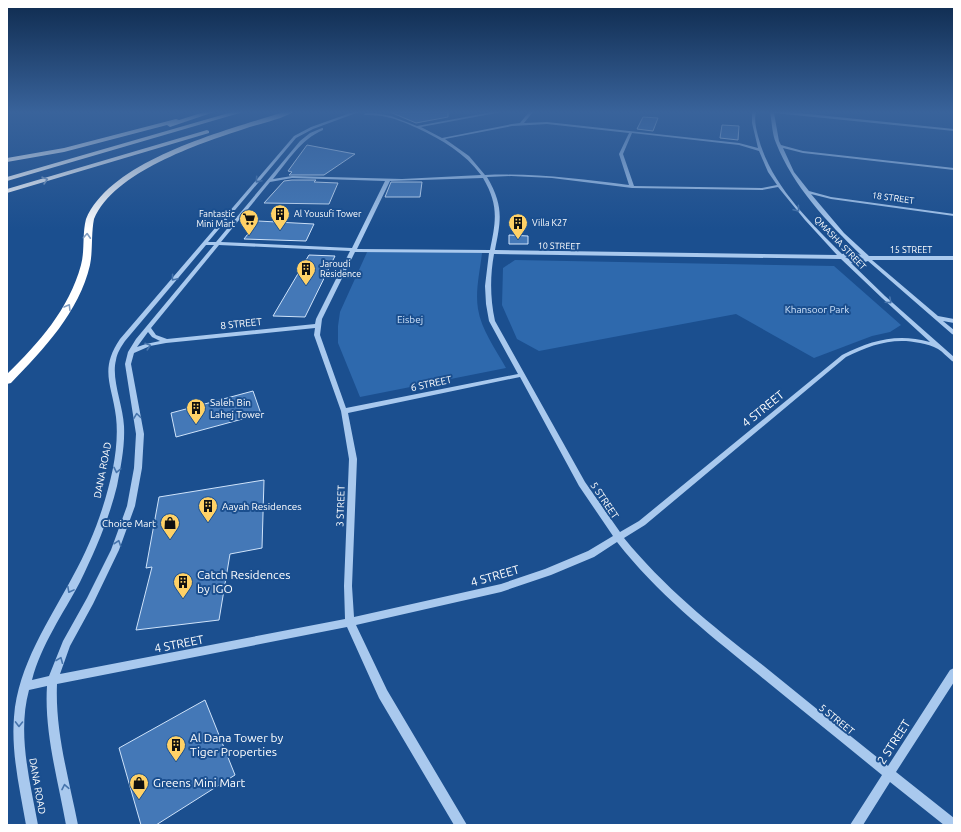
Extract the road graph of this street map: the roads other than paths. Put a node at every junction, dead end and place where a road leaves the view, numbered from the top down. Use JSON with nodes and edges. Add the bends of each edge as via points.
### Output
{"nodes":[{"id":1,"x":760,"y":150,"type":"edge"},
{"id":2,"x":59,"y":151,"type":"edge"},
{"id":3,"x":78,"y":151,"type":"edge"},
{"id":4,"x":105,"y":151,"type":"edge"},
{"id":5,"x":142,"y":151,"type":"edge"},
{"id":6,"x":178,"y":151,"type":"edge"},
{"id":7,"x":283,"y":151,"type":"edge"},
{"id":8,"x":294,"y":151,"type":"edge"},
{"id":9,"x":459,"y":151,"type":"edge"},
{"id":10,"x":622,"y":151,"type":"edge"},
{"id":11,"x":798,"y":151,"type":"edge"},
{"id":12,"x":803,"y":152,"type":"junction"},
{"id":13,"x":782,"y":153,"type":"joint"},
{"id":14,"x":7,"y":160,"type":"edge"},
{"id":15,"x":38,"y":162,"type":"dead end"},
{"id":16,"x":954,"y":169,"type":"edge"},
{"id":17,"x":277,"y":172,"type":"junction"},
{"id":18,"x":484,"y":175,"type":"junction"},
{"id":19,"x":292,"y":176,"type":"junction"},
{"id":20,"x":7,"y":179,"type":"edge"},
{"id":21,"x":388,"y":180,"type":"junction"},
{"id":22,"x":269,"y":181,"type":"junction"},
{"id":23,"x":779,"y":186,"type":"junction"},
{"id":24,"x":632,"y":187,"type":"junction"},
{"id":25,"x":762,"y":189,"type":"junction"},
{"id":26,"x":7,"y":191,"type":"edge"},
{"id":27,"x":806,"y":192,"type":"junction"},
{"id":28,"x":786,"y":194,"type":"junction"},
{"id":29,"x":830,"y":198,"type":"junction"},
{"id":30,"x":814,"y":202,"type":"junction"},
{"id":31,"x":954,"y":215,"type":"edge"},
{"id":32,"x":204,"y":242,"type":"junction"},
{"id":33,"x":218,"y":244,"type":"junction"},
{"id":34,"x":354,"y":250,"type":"junction"},
{"id":35,"x":491,"y":253,"type":"junction"},
{"id":36,"x":842,"y":257,"type":"junction"},
{"id":37,"x":868,"y":258,"type":"junction"},
{"id":38,"x":954,"y":258,"type":"edge"},
{"id":39,"x":937,"y":318,"type":"junction"},
{"id":40,"x":954,"y":321,"type":"edge"},
{"id":41,"x":317,"y":326,"type":"junction"},
{"id":42,"x":917,"y":327,"type":"junction"},
{"id":43,"x":148,"y":328,"type":"junction"},
{"id":44,"x":954,"y":333,"type":"edge"},
{"id":45,"x":48,"y":336,"type":"junction"},
{"id":46,"x":905,"y":338,"type":"junction"},
{"id":47,"x":166,"y":341,"type":"junction"},
{"id":48,"x":940,"y":347,"type":"junction"},
{"id":49,"x":131,"y":352,"type":"junction"},
{"id":50,"x":954,"y":360,"type":"edge"},
{"id":51,"x":7,"y":370,"type":"edge"},
{"id":52,"x":522,"y":374,"type":"junction"},
{"id":53,"x":7,"y":380,"type":"edge"},
{"id":54,"x":344,"y":411,"type":"junction"},
{"id":55,"x":618,"y":538,"type":"junction"},
{"id":56,"x":350,"y":622,"type":"junction"},
{"id":57,"x":954,"y":673,"type":"edge"},
{"id":58,"x":52,"y":681,"type":"junction"},
{"id":59,"x":24,"y":686,"type":"junction"},
{"id":60,"x":889,"y":774,"type":"junction"},
{"id":61,"x":32,"y":825,"type":"edge"},
{"id":62,"x":72,"y":825,"type":"edge"},
{"id":63,"x":461,"y":825,"type":"edge"},
{"id":64,"x":856,"y":825,"type":"edge"},
{"id":65,"x":953,"y":825,"type":"edge"}],
"edges":[{"from":1,"to":23,"type":"street","name":"QMASHA STREET"},
{"from":2,"to":14,"type":"highway"},
{"from":3,"to":15,"type":"highway"},
{"from":4,"to":20,"type":"highway"},
{"from":26,"to":5,"type":"highway","one_way":true},
{"from":45,"to":6,"type":"highway","one_way":true,"via":[[71,303],[83,274],[89,223],[98,204],[120,183],[149,164]]},
{"from":7,"to":32,"type":"street","name":"DANA ROAD","one_way":true},
{"from":8,"to":17,"type":"street"},
{"from":9,"to":18,"type":"street","name":"5 STREET"},
{"from":10,"to":24,"type":"street","via":[[621,154]]},
{"from":11,"to":12,"type":"street"},
{"from":12,"to":13,"type":"street"},
{"from":12,"to":16,"type":"street"},
{"from":13,"to":27,"type":"street","name":"QMASHA STREET"},
{"from":17,"to":19,"type":"street"},
{"from":17,"to":22,"type":"street"},
{"from":18,"to":21,"type":"street","via":[[435,180]]},
{"from":18,"to":24,"type":"street","via":[[552,177]]},
{"from":18,"to":35,"type":"street","name":"5 STREET","via":[[494,195],[498,219]]},
{"from":19,"to":21,"type":"street"},
{"from":19,"to":22,"type":"street"},
{"from":21,"to":34,"type":"street"},
{"from":22,"to":33,"type":"street"},
{"from":23,"to":25,"type":"street"},
{"from":23,"to":28,"type":"street","name":"QMASHA STREET"},
{"from":24,"to":25,"type":"street"},
{"from":25,"to":28,"type":"street"},
{"from":27,"to":29,"type":"street","name":"18 STREET"},
{"from":27,"to":30,"type":"street","name":"QMASHA STREET"},
{"from":28,"to":36,"type":"street","name":"QMASHA STREET","one_way":true,"via":[[799,212]]},
{"from":29,"to":30,"type":"street","name":"18 STREET"},
{"from":29,"to":31,"type":"street","name":"18 STREET"},
{"from":30,"to":37,"type":"street","name":"QMASHA STREET"},
{"from":32,"to":33,"type":"street","name":"10 STREET"},
{"from":32,"to":59,"type":"street","name":"DANA ROAD","one_way":true,"via":[[122,340],[113,356],[111,372],[120,412],[121,435],[112,491],[86,560],[42,642]]},
{"from":33,"to":34,"type":"street","name":"10 STREET"},
{"from":33,"to":43,"type":"street"},
{"from":34,"to":35,"type":"street","name":"10 STREET"},
{"from":34,"to":41,"type":"street"},
{"from":35,"to":36,"type":"street","name":"10 STREET"},
{"from":35,"to":52,"type":"street","name":"5 STREET","via":[[488,280],[489,310],[498,334]]},
{"from":36,"to":37,"type":"street","name":"10 STREET","via":[[860,262]]},
{"from":36,"to":42,"type":"street","name":"QMASHA STREET","one_way":true},
{"from":37,"to":38,"type":"street","name":"15 STREET"},
{"from":37,"to":39,"type":"street","name":"QMASHA STREET"},
{"from":39,"to":40,"type":"street"},
{"from":39,"to":44,"type":"street","name":"QMASHA STREET"},
{"from":41,"to":47,"type":"street","name":"8 STREET"},
{"from":41,"to":54,"type":"street","name":"3 STREET","via":[[319,344]]},
{"from":42,"to":46,"type":"street"},
{"from":42,"to":48,"type":"street","name":"QMASHA STREET"},
{"from":43,"to":47,"type":"street","via":[[154,336]]},
{"from":43,"to":49,"type":"street"},
{"from":45,"to":51,"type":"highway"},
{"from":45,"to":53,"type":"highway"},
{"from":46,"to":48,"type":"street","name":"4 STREET"},
{"from":46,"to":55,"type":"street","name":"4 STREET","via":[[868,345],[844,356],[642,523]]},
{"from":49,"to":47,"type":"street","name":"8 STREET","one_way":true},
{"from":48,"to":50,"type":"street","name":"QMASHA STREET"},
{"from":58,"to":49,"type":"street","one_way":true,"via":[[66,644],[115,550],[131,506],[138,468],[140,434],[128,364]]},
{"from":52,"to":54,"type":"street","name":"6 STREET"},
{"from":52,"to":55,"type":"street","name":"5 STREET","via":[[582,484]]},
{"from":54,"to":56,"type":"street","name":"3 STREET","via":[[353,459],[348,586]]},
{"from":55,"to":56,"type":"street","name":"4 STREET","via":[[577,560],[501,588]]},
{"from":55,"to":60,"type":"street","name":"5 STREET","via":[[684,608]]},
{"from":56,"to":58,"type":"street","name":"4 STREET"},
{"from":56,"to":63,"type":"street","name":"3 STREET","via":[[383,694]]},
{"from":57,"to":60,"type":"street","name":"2 STREET"},
{"from":58,"to":59,"type":"street","name":"4 STREET"},
{"from":62,"to":58,"type":"street","one_way":true,"via":[[53,727],[50,703]]},
{"from":59,"to":61,"type":"street","name":"DANA ROAD","one_way":true,"via":[[18,745]]},
{"from":60,"to":64,"type":"street","name":"2 STREET"},
{"from":60,"to":65,"type":"street","name":"5 STREET"}]}
